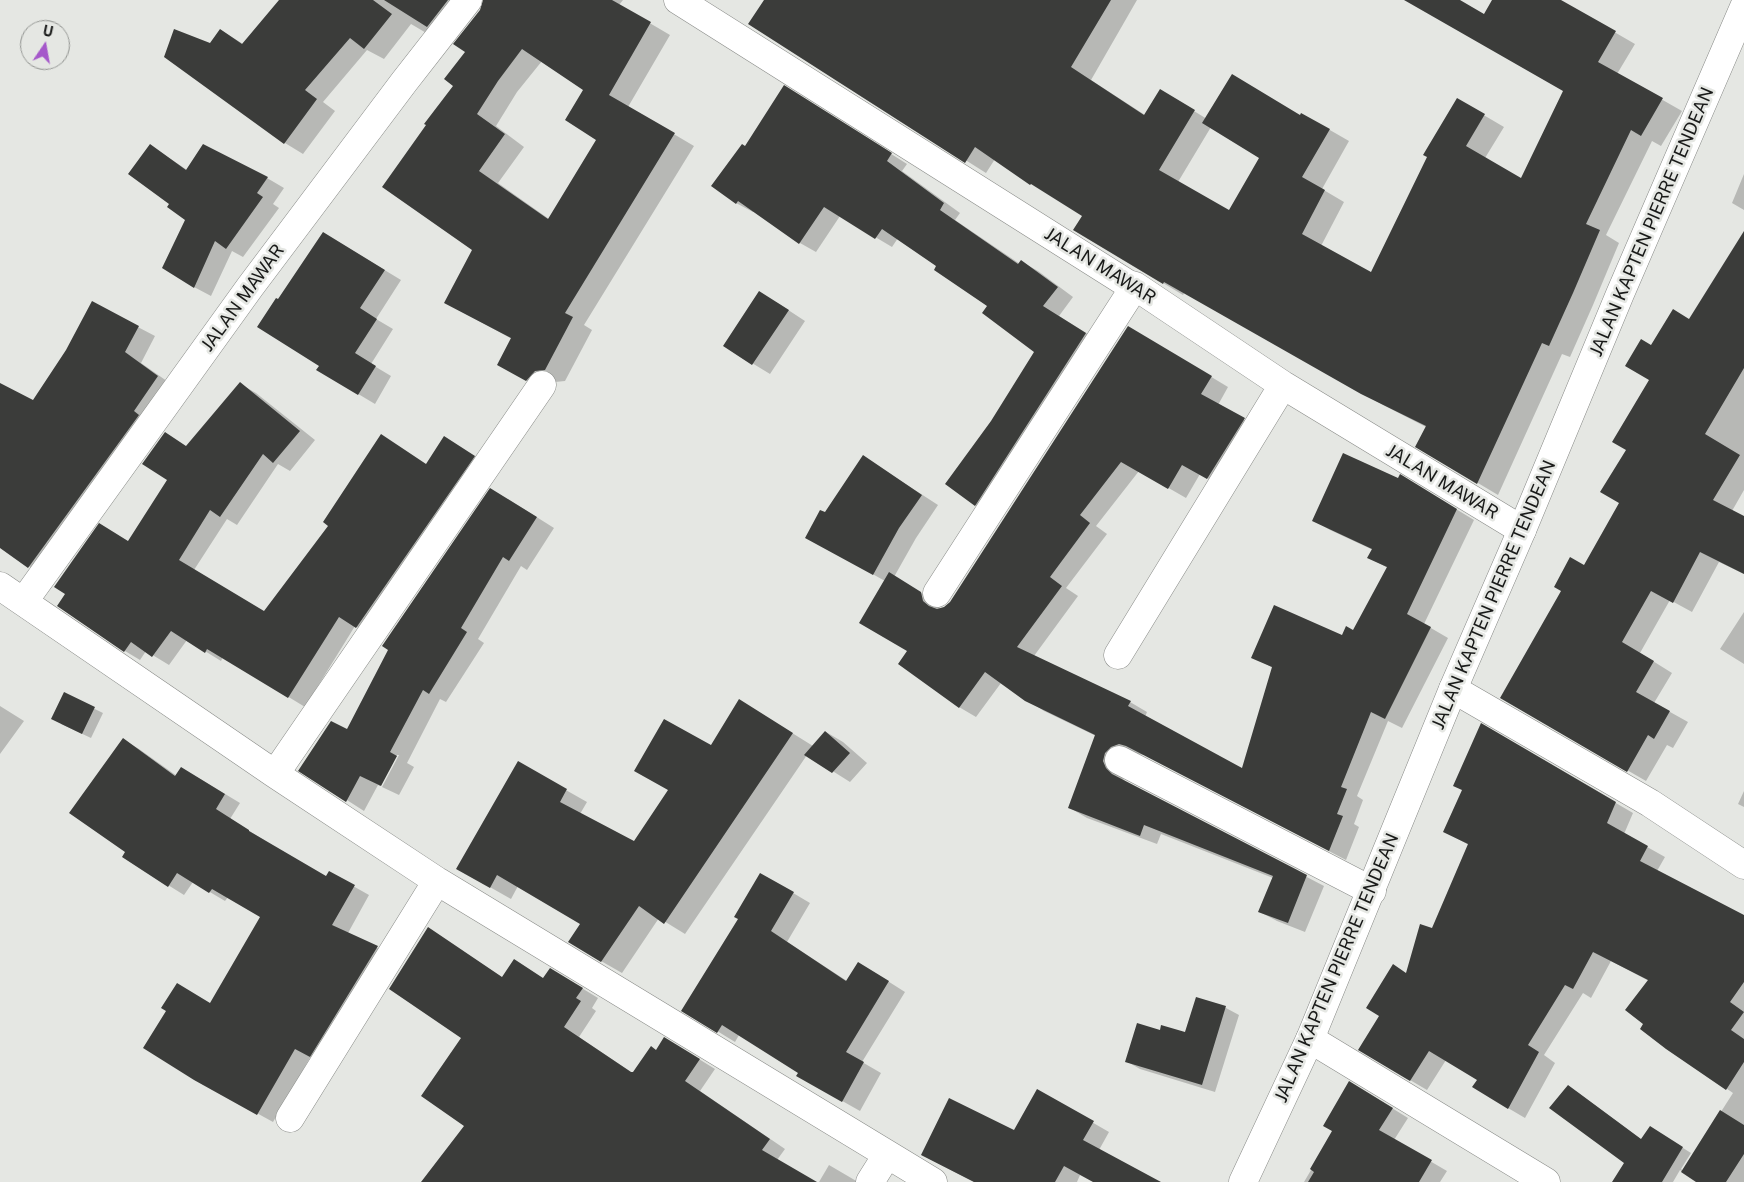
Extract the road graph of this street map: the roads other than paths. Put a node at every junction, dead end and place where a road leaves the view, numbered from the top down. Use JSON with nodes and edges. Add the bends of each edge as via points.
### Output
{"nodes":[{"id":1,"x":468,"y":0,"type":"edge"},
{"id":2,"x":678,"y":0,"type":"edge"},
{"id":3,"x":1744,"y":7,"type":"edge"},
{"id":4,"x":1737,"y":48,"type":"edge"},
{"id":5,"x":1135,"y":286,"type":"junction"},
{"id":6,"x":542,"y":385,"type":"dead end"},
{"id":7,"x":1284,"y":385,"type":"junction"},
{"id":8,"x":1522,"y":530,"type":"junction"},
{"id":9,"x":0,"y":586,"type":"edge"},
{"id":10,"x":937,"y":593,"type":"dead end"},
{"id":11,"x":24,"y":602,"type":"junction"},
{"id":12,"x":1118,"y":655,"type":"dead end"},
{"id":13,"x":1454,"y":689,"type":"junction"},
{"id":14,"x":1119,"y":760,"type":"dead end"},
{"id":15,"x":275,"y":774,"type":"junction"},
{"id":16,"x":1744,"y":865,"type":"edge"},
{"id":17,"x":437,"y":881,"type":"junction"},
{"id":18,"x":1372,"y":891,"type":"junction"},
{"id":19,"x":1310,"y":1039,"type":"junction"},
{"id":20,"x":290,"y":1118,"type":"dead end"},
{"id":21,"x":887,"y":1155,"type":"junction"},
{"id":22,"x":870,"y":1182,"type":"edge"},
{"id":23,"x":933,"y":1182,"type":"edge"},
{"id":24,"x":1243,"y":1182,"type":"edge"},
{"id":25,"x":1546,"y":1182,"type":"edge"}],
"edges":[{"from":1,"to":11,"type":"street","name":"JALAN MAWAR","via":[[250,287]]},
{"from":2,"to":5,"type":"street","name":"JALAN MAWAR"},
{"from":3,"to":4,"type":"street","name":"JALAN KAPTEN PIERRE TENDEAN"},
{"from":4,"to":8,"type":"street","name":"JALAN KAPTEN PIERRE TENDEAN","via":[[1620,294]]},
{"from":5,"to":7,"type":"street","name":"JALAN MAWAR"},
{"from":5,"to":10,"type":"street"},
{"from":6,"to":15,"type":"street"},
{"from":7,"to":8,"type":"street","name":"JALAN MAWAR"},
{"from":7,"to":12,"type":"street"},
{"from":8,"to":13,"type":"street","name":"JALAN KAPTEN PIERRE TENDEAN"},
{"from":9,"to":11,"type":"street"},
{"from":11,"to":15,"type":"street"},
{"from":13,"to":16,"type":"street","via":[[1650,803]]},
{"from":13,"to":18,"type":"street","name":"JALAN KAPTEN PIERRE TENDEAN"},
{"from":14,"to":18,"type":"street"},
{"from":15,"to":17,"type":"street"},
{"from":17,"to":20,"type":"street"},
{"from":17,"to":21,"type":"street"},
{"from":18,"to":19,"type":"street","name":"JALAN KAPTEN PIERRE TENDEAN"},
{"from":19,"to":24,"type":"street","name":"JALAN KAPTEN PIERRE TENDEAN"},
{"from":19,"to":25,"type":"street"},
{"from":21,"to":22,"type":"street"},
{"from":21,"to":23,"type":"street"}]}
